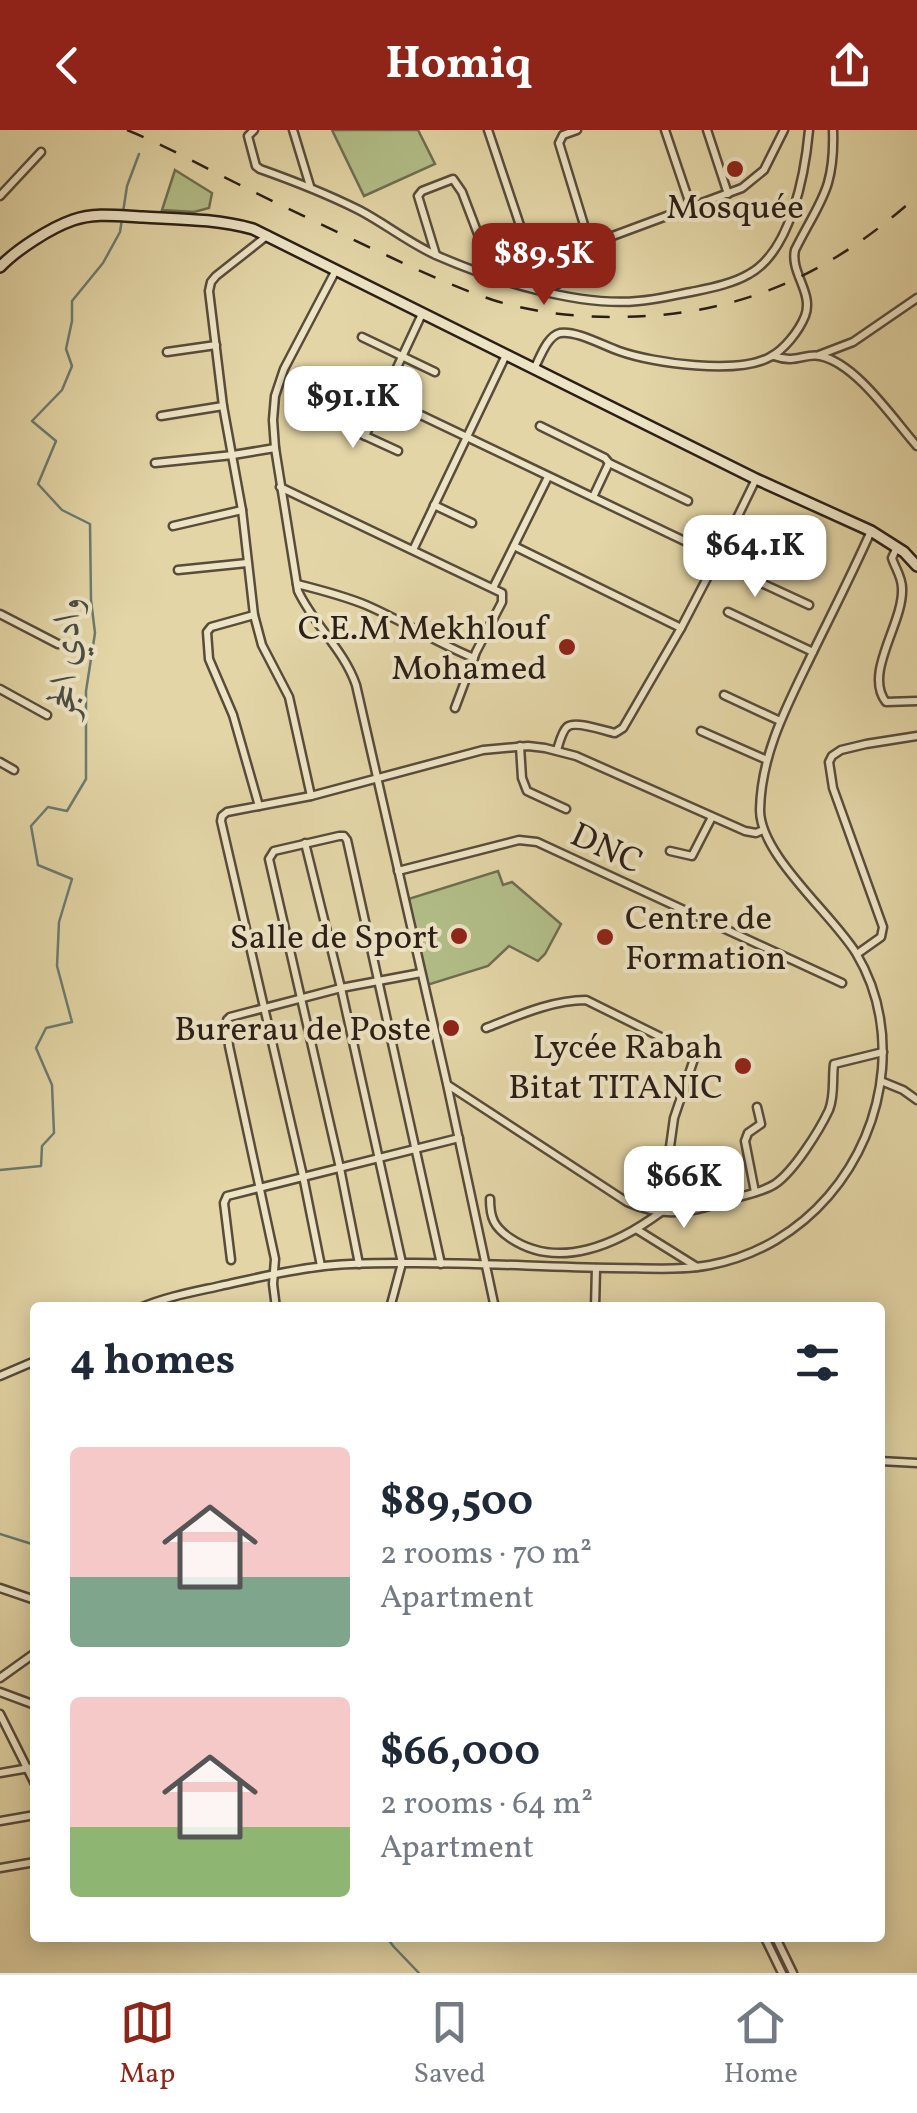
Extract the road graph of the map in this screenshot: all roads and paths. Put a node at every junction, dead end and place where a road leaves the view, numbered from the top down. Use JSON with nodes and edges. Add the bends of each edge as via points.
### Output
{"nodes":[{"id":1,"x":254,"y":130,"type":"edge"},
{"id":2,"x":293,"y":130,"type":"edge"},
{"id":3,"x":488,"y":130,"type":"edge"},
{"id":4,"x":576,"y":130,"type":"edge"},
{"id":5,"x":665,"y":130,"type":"edge"},
{"id":6,"x":707,"y":130,"type":"edge"},
{"id":7,"x":784,"y":130,"type":"edge"},
{"id":8,"x":808,"y":130,"type":"edge"},
{"id":9,"x":833,"y":130,"type":"edge"},
{"id":10,"x":41,"y":152,"type":"dead end"},
{"id":11,"x":311,"y":188,"type":"junction"},
{"id":12,"x":728,"y":194,"type":"junction"},
{"id":13,"x":0,"y":196,"type":"edge"},
{"id":14,"x":690,"y":207,"type":"junction"},
{"id":15,"x":268,"y":235,"type":"junction"},
{"id":16,"x":591,"y":244,"type":"junction"},
{"id":17,"x":436,"y":255,"type":"junction"},
{"id":18,"x":0,"y":267,"type":"edge"},
{"id":19,"x":336,"y":270,"type":"junction"},
{"id":20,"x":494,"y":277,"type":"junction"},
{"id":21,"x":544,"y":290,"type":"junction"},
{"id":22,"x":917,"y":298,"type":"edge"},
{"id":23,"x":422,"y":314,"type":"junction"},
{"id":24,"x":362,"y":338,"type":"dead end"},
{"id":25,"x":216,"y":345,"type":"junction"},
{"id":26,"x":167,"y":352,"type":"dead end"},
{"id":27,"x":506,"y":355,"type":"junction"},
{"id":28,"x":818,"y":355,"type":"junction"},
{"id":29,"x":773,"y":356,"type":"junction"},
{"id":30,"x":402,"y":357,"type":"junction"},
{"id":31,"x":534,"y":369,"type":"junction"},
{"id":32,"x":435,"y":372,"type":"dead end"},
{"id":33,"x":383,"y":397,"type":"junction"},
{"id":34,"x":223,"y":406,"type":"junction"},
{"id":35,"x":161,"y":416,"type":"dead end"},
{"id":36,"x":324,"y":417,"type":"dead end"},
{"id":37,"x":540,"y":426,"type":"dead end"},
{"id":38,"x":365,"y":436,"type":"junction"},
{"id":39,"x":466,"y":437,"type":"junction"},
{"id":40,"x":917,"y":446,"type":"edge"},
{"id":41,"x":275,"y":448,"type":"junction"},
{"id":42,"x":398,"y":451,"type":"dead end"},
{"id":43,"x":233,"y":455,"type":"junction"},
{"id":44,"x":155,"y":463,"type":"dead end"},
{"id":45,"x":609,"y":463,"type":"junction"},
{"id":46,"x":548,"y":476,"type":"junction"},
{"id":47,"x":756,"y":479,"type":"junction"},
{"id":48,"x":280,"y":487,"type":"junction"},
{"id":49,"x":592,"y":498,"type":"junction"},
{"id":50,"x":688,"y":501,"type":"dead end"},
{"id":51,"x":434,"y":504,"type":"junction"},
{"id":52,"x":242,"y":510,"type":"junction"},
{"id":53,"x":472,"y":524,"type":"dead end"},
{"id":54,"x":734,"y":524,"type":"junction"},
{"id":55,"x":173,"y":526,"type":"dead end"},
{"id":56,"x":871,"y":531,"type":"junction"},
{"id":57,"x":514,"y":546,"type":"junction"},
{"id":58,"x":898,"y":547,"type":"junction"},
{"id":59,"x":413,"y":550,"type":"junction"},
{"id":60,"x":798,"y":555,"type":"dead end"},
{"id":61,"x":717,"y":559,"type":"junction"},
{"id":62,"x":247,"y":563,"type":"junction"},
{"id":63,"x":917,"y":566,"type":"edge"},
{"id":64,"x":178,"y":570,"type":"dead end"},
{"id":65,"x":296,"y":584,"type":"junction"},
{"id":66,"x":493,"y":588,"type":"junction"},
{"id":67,"x":809,"y":605,"type":"dead end"},
{"id":68,"x":728,"y":612,"type":"dead end"},
{"id":69,"x":0,"y":614,"type":"edge"},
{"id":70,"x":254,"y":616,"type":"junction"},
{"id":71,"x":682,"y":628,"type":"junction"},
{"id":72,"x":58,"y":644,"type":"dead end"},
{"id":73,"x":814,"y":652,"type":"junction"},
{"id":74,"x":474,"y":658,"type":"junction"},
{"id":75,"x":0,"y":689,"type":"edge"},
{"id":76,"x":724,"y":695,"type":"dead end"},
{"id":77,"x":917,"y":701,"type":"edge"},
{"id":78,"x":455,"y":708,"type":"dead end"},
{"id":79,"x":47,"y":715,"type":"dead end"},
{"id":80,"x":780,"y":721,"type":"junction"},
{"id":81,"x":702,"y":732,"type":"dead end"},
{"id":82,"x":917,"y":736,"type":"edge"},
{"id":83,"x":520,"y":746,"type":"junction"},
{"id":84,"x":557,"y":750,"type":"junction"},
{"id":85,"x":768,"y":760,"type":"junction"},
{"id":86,"x":0,"y":762,"type":"edge"},
{"id":87,"x":14,"y":770,"type":"dead end"},
{"id":88,"x":376,"y":779,"type":"junction"},
{"id":89,"x":311,"y":796,"type":"junction"},
{"id":90,"x":259,"y":806,"type":"junction"},
{"id":91,"x":566,"y":809,"type":"dead end"},
{"id":92,"x":712,"y":817,"type":"junction"},
{"id":93,"x":764,"y":830,"type":"junction"},
{"id":94,"x":305,"y":844,"type":"junction"},
{"id":95,"x":670,"y":851,"type":"dead end"},
{"id":96,"x":398,"y":871,"type":"junction"},
{"id":97,"x":856,"y":954,"type":"junction"},
{"id":98,"x":420,"y":973,"type":"junction"},
{"id":99,"x":379,"y":980,"type":"junction"},
{"id":100,"x":842,"y":982,"type":"dead end"},
{"id":101,"x":340,"y":988,"type":"junction"},
{"id":102,"x":302,"y":997,"type":"junction"},
{"id":103,"x":263,"y":1008,"type":"junction"},
{"id":104,"x":486,"y":1028,"type":"dead end"},
{"id":105,"x":883,"y":1052,"type":"junction"},
{"id":106,"x":881,"y":1081,"type":"junction"},
{"id":107,"x":447,"y":1084,"type":"junction"},
{"id":108,"x":917,"y":1100,"type":"edge"},
{"id":109,"x":757,"y":1107,"type":"dead end"},
{"id":110,"x":459,"y":1138,"type":"junction"},
{"id":111,"x":414,"y":1149,"type":"junction"},
{"id":112,"x":378,"y":1158,"type":"junction"},
{"id":113,"x":340,"y":1168,"type":"junction"},
{"id":114,"x":303,"y":1176,"type":"junction"},
{"id":115,"x":261,"y":1186,"type":"junction"},
{"id":116,"x":755,"y":1192,"type":"junction"},
{"id":117,"x":490,"y":1199,"type":"dead end"},
{"id":118,"x":661,"y":1212,"type":"junction"},
{"id":119,"x":636,"y":1229,"type":"junction"},
{"id":120,"x":230,"y":1260,"type":"dead end"},
{"id":121,"x":402,"y":1263,"type":"junction"},
{"id":122,"x":358,"y":1264,"type":"junction"},
{"id":123,"x":441,"y":1264,"type":"junction"},
{"id":124,"x":321,"y":1266,"type":"junction"},
{"id":125,"x":487,"y":1266,"type":"junction"},
{"id":126,"x":697,"y":1267,"type":"junction"},
{"id":127,"x":596,"y":1268,"type":"junction"},
{"id":128,"x":274,"y":1273,"type":"junction"},
{"id":129,"x":155,"y":1302,"type":"edge"},
{"id":130,"x":276,"y":1302,"type":"edge"},
{"id":131,"x":392,"y":1302,"type":"edge"},
{"id":132,"x":491,"y":1302,"type":"edge"},
{"id":133,"x":595,"y":1302,"type":"edge"},
{"id":134,"x":30,"y":1363,"type":"edge"},
{"id":135,"x":0,"y":1376,"type":"edge"},
{"id":136,"x":885,"y":1461,"type":"edge"},
{"id":137,"x":917,"y":1463,"type":"edge"},
{"id":138,"x":0,"y":1588,"type":"edge"},
{"id":139,"x":30,"y":1598,"type":"edge"},
{"id":140,"x":30,"y":1657,"type":"edge"},
{"id":141,"x":0,"y":1678,"type":"edge"},
{"id":142,"x":0,"y":1692,"type":"edge"},
{"id":143,"x":30,"y":1703,"type":"edge"},
{"id":144,"x":0,"y":1714,"type":"edge"},
{"id":145,"x":30,"y":1766,"type":"edge"},
{"id":146,"x":30,"y":1768,"type":"edge"},
{"id":147,"x":0,"y":1773,"type":"edge"},
{"id":148,"x":30,"y":1816,"type":"edge"},
{"id":149,"x":0,"y":1821,"type":"edge"},
{"id":150,"x":30,"y":1863,"type":"edge"},
{"id":151,"x":0,"y":1868,"type":"edge"},
{"id":152,"x":766,"y":1942,"type":"edge"},
{"id":153,"x":778,"y":1942,"type":"edge"},
{"id":154,"x":780,"y":1969,"type":"edge"},
{"id":155,"x":794,"y":1972,"type":"edge"}],
"edges":[{"from":1,"to":11,"type":"street","via":[[248,140],[256,166]]},
{"from":2,"to":11,"type":"street"},
{"from":3,"to":21,"type":"street"},
{"from":4,"to":16,"type":"street","via":[[559,143]]},
{"from":5,"to":14,"type":"street"},
{"from":6,"to":12,"type":"street"},
{"from":7,"to":12,"type":"street","via":[[764,170]]},
{"from":8,"to":21,"type":"street","via":[[790,217],[769,256],[749,274],[640,301],[587,300]]},
{"from":9,"to":29,"type":"street","via":[[829,186],[795,250],[806,312]]},
{"from":10,"to":13,"type":"street"},
{"from":11,"to":17,"type":"street"},
{"from":12,"to":14,"type":"street"},
{"from":14,"to":16,"type":"street"},
{"from":15,"to":18,"type":"main road","via":[[210,220],[87,217],[59,226]]},
{"from":15,"to":19,"type":"main road"},
{"from":15,"to":25,"type":"street","via":[[211,282]]},
{"from":16,"to":21,"type":"street","via":[[596,265]]},
{"from":17,"to":20,"type":"street"},
{"from":17,"to":20,"type":"street","via":[[418,196],[452,179]]},
{"from":19,"to":23,"type":"main road"},
{"from":19,"to":41,"type":"street","via":[[276,388]]},
{"from":20,"to":21,"type":"street"},
{"from":22,"to":28,"type":"street","via":[[853,342]]},
{"from":23,"to":27,"type":"main road"},
{"from":23,"to":30,"type":"street"},
{"from":24,"to":30,"type":"street"},
{"from":25,"to":26,"type":"street"},
{"from":25,"to":34,"type":"street"},
{"from":27,"to":31,"type":"main road"},
{"from":27,"to":39,"type":"street"},
{"from":28,"to":29,"type":"street"},
{"from":28,"to":40,"type":"street","via":[[852,370]]},
{"from":29,"to":31,"type":"street","via":[[741,364],[683,364],[561,333],[551,337]]},
{"from":30,"to":32,"type":"street"},
{"from":30,"to":33,"type":"street"},
{"from":31,"to":47,"type":"main road"},
{"from":33,"to":38,"type":"street"},
{"from":33,"to":39,"type":"street"},
{"from":34,"to":35,"type":"street"},
{"from":34,"to":43,"type":"street"},
{"from":36,"to":38,"type":"street"},
{"from":37,"to":45,"type":"street"},
{"from":38,"to":42,"type":"street"},
{"from":39,"to":46,"type":"street"},
{"from":39,"to":51,"type":"street"},
{"from":41,"to":43,"type":"street"},
{"from":41,"to":48,"type":"street"},
{"from":43,"to":44,"type":"street"},
{"from":43,"to":52,"type":"street"},
{"from":45,"to":49,"type":"street"},
{"from":45,"to":50,"type":"street"},
{"from":46,"to":49,"type":"street"},
{"from":46,"to":57,"type":"street"},
{"from":47,"to":54,"type":"street"},
{"from":47,"to":56,"type":"main road"},
{"from":48,"to":59,"type":"street"},
{"from":48,"to":65,"type":"street"},
{"from":49,"to":61,"type":"street"},
{"from":51,"to":53,"type":"street"},
{"from":51,"to":59,"type":"street"},
{"from":52,"to":55,"type":"street"},
{"from":52,"to":62,"type":"street"},
{"from":54,"to":60,"type":"street"},
{"from":54,"to":61,"type":"street"},
{"from":56,"to":58,"type":"main road"},
{"from":56,"to":73,"type":"street"},
{"from":57,"to":66,"type":"street"},
{"from":57,"to":71,"type":"street"},
{"from":58,"to":63,"type":"main road"},
{"from":58,"to":77,"type":"street","via":[[892,558],[902,602],[878,685],[886,702]]},
{"from":59,"to":66,"type":"street"},
{"from":61,"to":67,"type":"street"},
{"from":61,"to":71,"type":"street"},
{"from":62,"to":64,"type":"street"},
{"from":62,"to":70,"type":"street"},
{"from":65,"to":74,"type":"street","via":[[368,606]]},
{"from":65,"to":88,"type":"street","via":[[352,674]]},
{"from":66,"to":74,"type":"street","via":[[504,599]]},
{"from":68,"to":73,"type":"street"},
{"from":69,"to":72,"type":"street"},
{"from":70,"to":89,"type":"street","via":[[289,697]]},
{"from":70,"to":90,"type":"street","via":[[211,627],[207,640]]},
{"from":71,"to":84,"type":"street","via":[[621,730],[570,725]]},
{"from":73,"to":80,"type":"street"},
{"from":74,"to":78,"type":"street"},
{"from":75,"to":79,"type":"street"},
{"from":76,"to":80,"type":"street"},
{"from":80,"to":85,"type":"street"},
{"from":81,"to":85,"type":"street"},
{"from":82,"to":97,"type":"street","via":[[841,750],[829,762],[883,927],[881,938]]},
{"from":83,"to":84,"type":"street"},
{"from":83,"to":88,"type":"street"},
{"from":83,"to":91,"type":"street","via":[[528,791]]},
{"from":84,"to":92,"type":"street"},
{"from":85,"to":93,"type":"street","via":[[760,812]]},
{"from":86,"to":87,"type":"street"},
{"from":88,"to":89,"type":"street"},
{"from":88,"to":96,"type":"street"},
{"from":89,"to":90,"type":"street"},
{"from":90,"to":103,"type":"street","via":[[227,812],[220,821]]},
{"from":92,"to":93,"type":"street","via":[[745,831]]},
{"from":92,"to":95,"type":"street","via":[[692,856]]},
{"from":93,"to":97,"type":"street"},
{"from":94,"to":99,"type":"street","via":[[346,839]]},
{"from":94,"to":101,"type":"street"},
{"from":94,"to":102,"type":"street","via":[[269,858]]},
{"from":96,"to":98,"type":"street"},
{"from":96,"to":100,"type":"street","name":"DNC","via":[[519,840],[537,842]]},
{"from":97,"to":105,"type":"street","via":[[876,1000]]},
{"from":98,"to":99,"type":"street"},
{"from":98,"to":107,"type":"street"},
{"from":99,"to":101,"type":"street"},
{"from":99,"to":111,"type":"street"},
{"from":101,"to":102,"type":"street"},
{"from":101,"to":112,"type":"street"},
{"from":102,"to":103,"type":"street"},
{"from":102,"to":113,"type":"street"},
{"from":103,"to":114,"type":"street"},
{"from":103,"to":115,"type":"street","via":[[227,1023]]},
{"from":104,"to":118,"type":"street","via":[[586,1000],[692,1053],[674,1118]]},
{"from":105,"to":106,"type":"street"},
{"from":105,"to":116,"type":"street","via":[[834,1064],[831,1106],[821,1124],[784,1176]]},
{"from":106,"to":108,"type":"street"},
{"from":106,"to":126,"type":"street","via":[[860,1154],[815,1211],[761,1248]]},
{"from":107,"to":110,"type":"street"},
{"from":107,"to":118,"type":"street","via":[[619,1198]]},
{"from":109,"to":116,"type":"street","via":[[761,1124],[745,1141]]},
{"from":110,"to":111,"type":"street"},
{"from":110,"to":125,"type":"street"},
{"from":111,"to":112,"type":"street"},
{"from":111,"to":123,"type":"street"},
{"from":112,"to":113,"type":"street"},
{"from":112,"to":121,"type":"street"},
{"from":113,"to":114,"type":"street"},
{"from":113,"to":122,"type":"street"},
{"from":114,"to":115,"type":"street"},
{"from":114,"to":124,"type":"street"},
{"from":115,"to":120,"type":"street","via":[[224,1199]]},
{"from":115,"to":128,"type":"street"},
{"from":116,"to":118,"type":"street","via":[[681,1213]]},
{"from":117,"to":119,"type":"street","via":[[498,1229],[541,1252],[582,1251]]},
{"from":118,"to":119,"type":"street"},
{"from":119,"to":126,"type":"street"},
{"from":121,"to":122,"type":"street"},
{"from":121,"to":123,"type":"street"},
{"from":121,"to":131,"type":"street"},
{"from":122,"to":124,"type":"street"},
{"from":123,"to":125,"type":"street"},
{"from":124,"to":128,"type":"street"},
{"from":125,"to":127,"type":"street"},
{"from":125,"to":132,"type":"street"},
{"from":126,"to":127,"type":"street"},
{"from":127,"to":133,"type":"street"},
{"from":128,"to":129,"type":"street"},
{"from":128,"to":130,"type":"street"},
{"from":134,"to":135,"type":"street"},
{"from":136,"to":137,"type":"street"},
{"from":138,"to":139,"type":"street"},
{"from":140,"to":141,"type":"street"},
{"from":142,"to":143,"type":"street"},
{"from":144,"to":145,"type":"street"},
{"from":146,"to":147,"type":"street"},
{"from":148,"to":149,"type":"street"},
{"from":150,"to":151,"type":"street"},
{"from":152,"to":154,"type":"street"},
{"from":153,"to":155,"type":"street"},
{"from":154,"to":155,"type":"street"}]}
